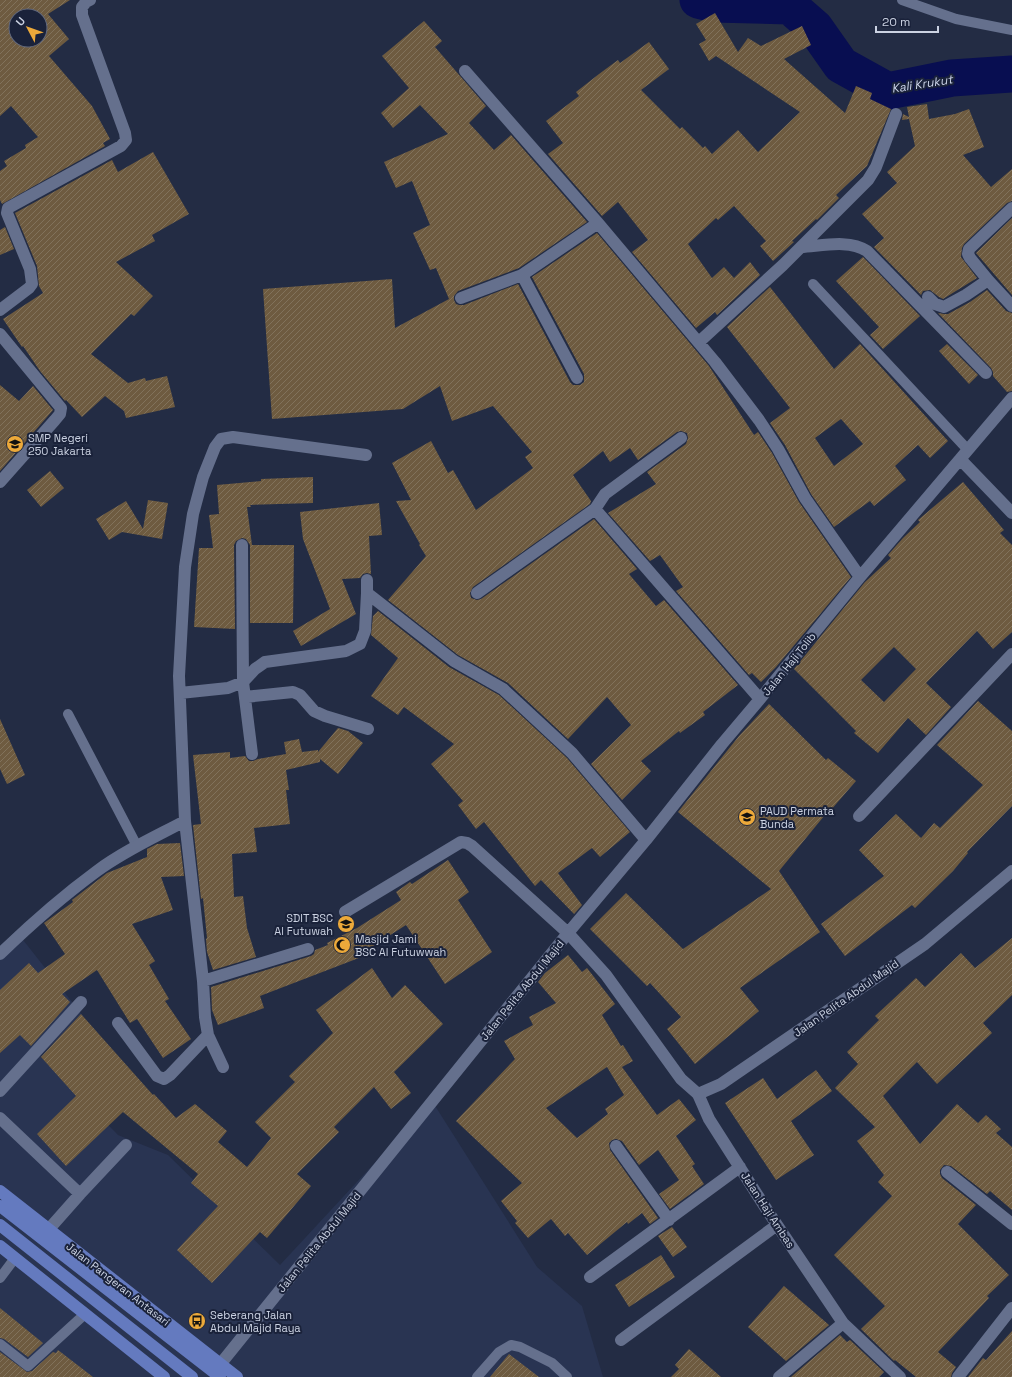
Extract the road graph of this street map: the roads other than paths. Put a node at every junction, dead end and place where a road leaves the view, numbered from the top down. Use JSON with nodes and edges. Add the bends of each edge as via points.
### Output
{"nodes":[{"id":1,"x":90,"y":0,"type":"edge"},
{"id":2,"x":902,"y":0,"type":"edge"},
{"id":3,"x":1012,"y":30,"type":"edge"},
{"id":4,"x":465,"y":71,"type":"dead end"},
{"id":5,"x":896,"y":114,"type":"dead end"},
{"id":6,"x":1012,"y":208,"type":"edge"},
{"id":7,"x":598,"y":223,"type":"junction"},
{"id":8,"x":801,"y":247,"type":"junction"},
{"id":9,"x":522,"y":275,"type":"junction"},
{"id":10,"x":988,"y":280,"type":"junction"},
{"id":11,"x":813,"y":284,"type":"dead end"},
{"id":12,"x":928,"y":297,"type":"dead end"},
{"id":13,"x":461,"y":298,"type":"dead end"},
{"id":14,"x":1012,"y":306,"type":"edge"},
{"id":15,"x":0,"y":310,"type":"edge"},
{"id":16,"x":0,"y":334,"type":"edge"},
{"id":17,"x":699,"y":342,"type":"junction"},
{"id":18,"x":986,"y":373,"type":"dead end"},
{"id":19,"x":577,"y":378,"type":"dead end"},
{"id":20,"x":1012,"y":398,"type":"edge"},
{"id":21,"x":681,"y":438,"type":"dead end"},
{"id":22,"x":366,"y":454,"type":"dead end"},
{"id":23,"x":964,"y":454,"type":"junction"},
{"id":24,"x":0,"y":482,"type":"edge"},
{"id":25,"x":595,"y":509,"type":"junction"},
{"id":26,"x":1012,"y":513,"type":"edge"},
{"id":27,"x":242,"y":545,"type":"dead end"},
{"id":28,"x":860,"y":577,"type":"junction"},
{"id":29,"x":367,"y":580,"type":"dead end"},
{"id":30,"x":367,"y":593,"type":"junction"},
{"id":31,"x":477,"y":593,"type":"dead end"},
{"id":32,"x":1012,"y":654,"type":"edge"},
{"id":33,"x":243,"y":682,"type":"junction"},
{"id":34,"x":180,"y":693,"type":"junction"},
{"id":35,"x":245,"y":697,"type":"junction"},
{"id":36,"x":760,"y":699,"type":"junction"},
{"id":37,"x":68,"y":714,"type":"dead end"},
{"id":38,"x":368,"y":729,"type":"dead end"},
{"id":39,"x":252,"y":754,"type":"dead end"},
{"id":40,"x":859,"y":816,"type":"dead end"},
{"id":41,"x":184,"y":822,"type":"junction"},
{"id":42,"x":646,"y":840,"type":"junction"},
{"id":43,"x":137,"y":846,"type":"junction"},
{"id":44,"x":1011,"y":875,"type":"edge"},
{"id":45,"x":345,"y":912,"type":"dead end"},
{"id":46,"x":568,"y":933,"type":"junction"},
{"id":47,"x":308,"y":949,"type":"dead end"},
{"id":48,"x":0,"y":954,"type":"edge"},
{"id":49,"x":203,"y":981,"type":"junction"},
{"id":50,"x":81,"y":1002,"type":"dead end"},
{"id":51,"x":118,"y":1023,"type":"dead end"},
{"id":52,"x":208,"y":1035,"type":"junction"},
{"id":53,"x":223,"y":1067,"type":"dead end"},
{"id":54,"x":0,"y":1091,"type":"edge"},
{"id":55,"x":698,"y":1094,"type":"junction"},
{"id":56,"x":0,"y":1118,"type":"edge"},
{"id":57,"x":126,"y":1145,"type":"dead end"},
{"id":58,"x":616,"y":1146,"type":"dead end"},
{"id":59,"x":740,"y":1167,"type":"junction"},
{"id":60,"x":947,"y":1172,"type":"dead end"},
{"id":61,"x":0,"y":1191,"type":"edge"},
{"id":62,"x":80,"y":1194,"type":"junction"},
{"id":63,"x":0,"y":1206,"type":"edge"},
{"id":64,"x":669,"y":1220,"type":"junction"},
{"id":65,"x":1012,"y":1224,"type":"edge"},
{"id":66,"x":0,"y":1225,"type":"edge"},
{"id":67,"x":777,"y":1225,"type":"junction"},
{"id":68,"x":49,"y":1229,"type":"junction"},
{"id":69,"x":0,"y":1246,"type":"edge"},
{"id":70,"x":15,"y":1258,"type":"junction"},
{"id":71,"x":590,"y":1277,"type":"dead end"},
{"id":72,"x":0,"y":1278,"type":"edge"},
{"id":73,"x":1012,"y":1308,"type":"edge"},
{"id":74,"x":85,"y":1314,"type":"junction"},
{"id":75,"x":843,"y":1323,"type":"junction"},
{"id":76,"x":621,"y":1340,"type":"dead end"},
{"id":77,"x":0,"y":1344,"type":"edge"},
{"id":78,"x":220,"y":1364,"type":"junction"},
{"id":79,"x":164,"y":1377,"type":"edge"},
{"id":80,"x":192,"y":1377,"type":"edge"},
{"id":81,"x":211,"y":1377,"type":"edge"},
{"id":82,"x":220,"y":1377,"type":"edge"},
{"id":83,"x":237,"y":1377,"type":"edge"},
{"id":84,"x":477,"y":1377,"type":"edge"},
{"id":85,"x":567,"y":1377,"type":"edge"},
{"id":86,"x":779,"y":1377,"type":"edge"},
{"id":87,"x":900,"y":1377,"type":"edge"},
{"id":88,"x":958,"y":1377,"type":"edge"}],
"edges":[{"from":1,"to":15,"type":"street","via":[[82,7],[82,15],[126,140],[121,146],[8,208],[7,214],[30,269],[32,284]]},
{"from":2,"to":3,"type":"lane","via":[[956,19]]},
{"from":4,"to":7,"type":"street"},
{"from":5,"to":8,"type":"street","via":[[876,167],[868,180]]},
{"from":6,"to":10,"type":"street","via":[[969,249],[970,258]]},
{"from":7,"to":9,"type":"street"},
{"from":7,"to":17,"type":"street"},
{"from":8,"to":17,"type":"street"},
{"from":8,"to":18,"type":"street","via":[[851,244],[860,246]]},
{"from":9,"to":13,"type":"street"},
{"from":9,"to":19,"type":"street"},
{"from":10,"to":12,"type":"street","via":[[944,307],[935,304]]},
{"from":10,"to":14,"type":"street"},
{"from":11,"to":23,"type":"lane"},
{"from":16,"to":24,"type":"street","via":[[62,408],[55,420]]},
{"from":17,"to":28,"type":"street","via":[[759,420],[805,498]]},
{"from":20,"to":23,"type":"street","name":"Jalan Haji Tolib"},
{"from":21,"to":25,"type":"street","via":[[605,494]]},
{"from":22,"to":34,"type":"street","via":[[233,437],[221,439],[203,477],[192,514],[185,567]]},
{"from":23,"to":26,"type":"street"},
{"from":23,"to":28,"type":"street","name":"Jalan Haji Tolib"},
{"from":25,"to":31,"type":"street"},
{"from":25,"to":36,"type":"street"},
{"from":27,"to":33,"type":"street"},
{"from":28,"to":36,"type":"street","name":"Jalan Haji Tolib"},
{"from":29,"to":30,"type":"street"},
{"from":30,"to":33,"type":"street","via":[[365,631],[360,644],[346,651],[265,662]]},
{"from":30,"to":42,"type":"street","via":[[454,661],[503,689],[572,753]]},
{"from":32,"to":40,"type":"street"},
{"from":33,"to":34,"type":"street","via":[[228,688]]},
{"from":33,"to":35,"type":"street"},
{"from":34,"to":41,"type":"street"},
{"from":35,"to":38,"type":"street","via":[[293,692],[300,695],[314,711]]},
{"from":35,"to":39,"type":"street"},
{"from":36,"to":42,"type":"street","name":"Jalan Haji Tolib"},
{"from":37,"to":43,"type":"lane"},
{"from":41,"to":43,"type":"street"},
{"from":41,"to":49,"type":"street"},
{"from":42,"to":46,"type":"street","name":"Jalan Haji Tolib"},
{"from":43,"to":48,"type":"street","via":[[97,871]]},
{"from":44,"to":55,"type":"street","name":"Jalan Pelita Abdul Majid","via":[[924,944],[721,1084]]},
{"from":45,"to":46,"type":"street","via":[[461,842],[472,846]]},
{"from":46,"to":55,"type":"street","name":"Jalan Pelita Abdul Majid","via":[[606,975],[681,1079]]},
{"from":46,"to":78,"type":"street","name":"Jalan Pelita Abdul Majid"},
{"from":47,"to":49,"type":"street"},
{"from":49,"to":52,"type":"street"},
{"from":50,"to":54,"type":"street"},
{"from":51,"to":52,"type":"street","via":[[158,1076],[164,1079]]},
{"from":52,"to":53,"type":"street"},
{"from":55,"to":59,"type":"street","name":"Jalan Haji Ambas","via":[[709,1120]]},
{"from":56,"to":62,"type":"street"},
{"from":57,"to":62,"type":"street"},
{"from":58,"to":64,"type":"street"},
{"from":59,"to":64,"type":"street"},
{"from":59,"to":67,"type":"street","name":"Jalan Haji Ambas"},
{"from":60,"to":65,"type":"street"},
{"from":61,"to":68,"type":"main road","name":"Jalan Pangeran Antasari"},
{"from":62,"to":68,"type":"street"},
{"from":63,"to":82,"type":"main road"},
{"from":64,"to":71,"type":"street"},
{"from":66,"to":80,"type":"main road"},
{"from":67,"to":75,"type":"street","name":"Jalan Haji Ambas"},
{"from":67,"to":76,"type":"street"},
{"from":68,"to":78,"type":"main road","name":"Jalan Pangeran Antasari"},
{"from":69,"to":70,"type":"main road"},
{"from":70,"to":72,"type":"lane"},
{"from":70,"to":74,"type":"main road"},
{"from":73,"to":88,"type":"street"},
{"from":74,"to":77,"type":"lane","via":[[28,1366]]},
{"from":74,"to":79,"type":"main road"},
{"from":75,"to":86,"type":"street"},
{"from":75,"to":87,"type":"street","name":"Jalan Haji Ambas"},
{"from":78,"to":81,"type":"street","name":"Jalan Pelita Abdul Majid"},
{"from":78,"to":83,"type":"main road","name":"Jalan Pangeran Antasari"},
{"from":84,"to":85,"type":"lane","via":[[498,1352],[511,1345],[552,1363]]}]}
